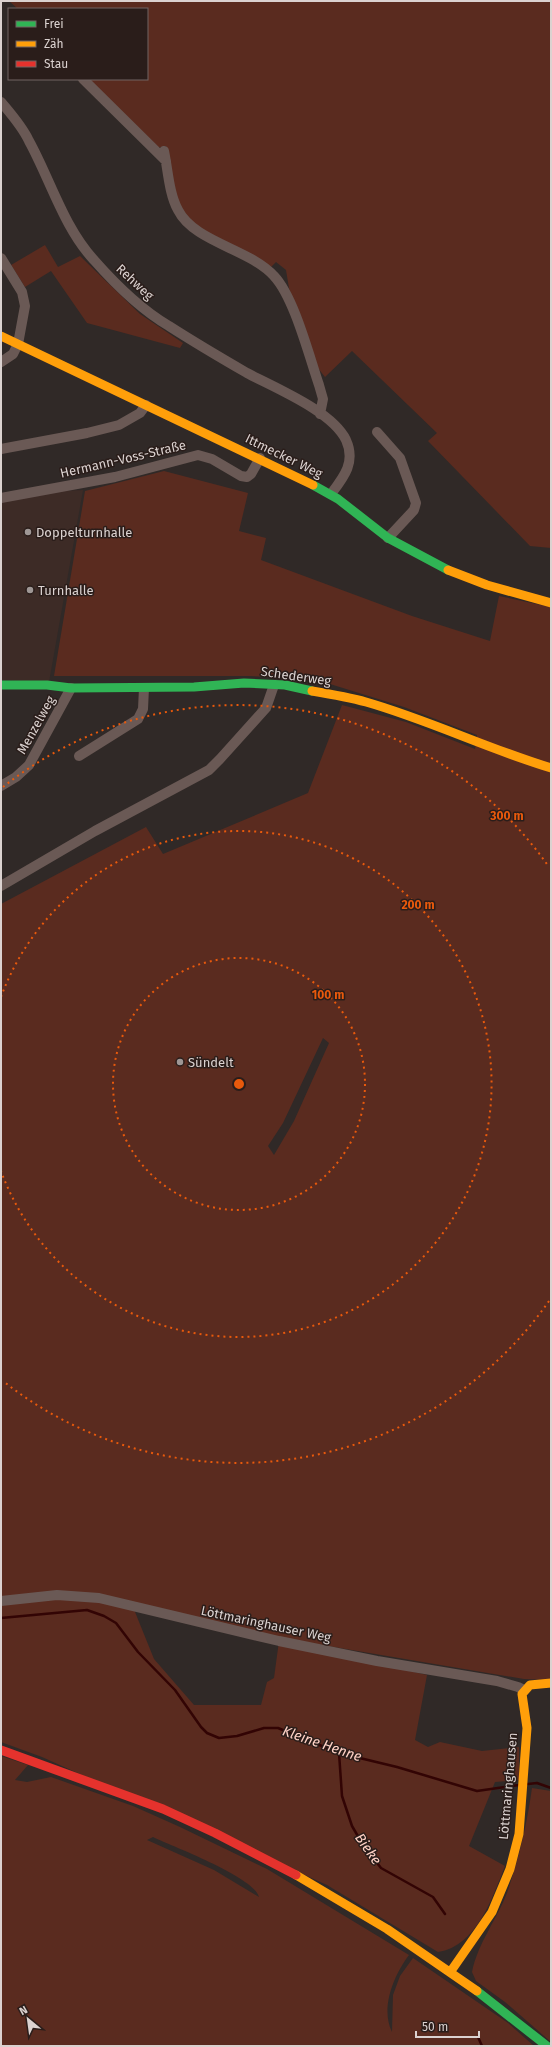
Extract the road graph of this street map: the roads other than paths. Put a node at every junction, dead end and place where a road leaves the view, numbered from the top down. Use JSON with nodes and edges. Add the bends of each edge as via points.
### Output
{"nodes":[{"id":1,"x":84,"y":80,"type":"edge"},
{"id":2,"x":1,"y":102,"type":"edge"},
{"id":3,"x":1,"y":258,"type":"edge"},
{"id":4,"x":1,"y":336,"type":"edge"},
{"id":5,"x":18,"y":344,"type":"junction"},
{"id":6,"x":1,"y":362,"type":"edge"},
{"id":7,"x":146,"y":405,"type":"junction"},
{"id":8,"x":320,"y":414,"type":"junction"},
{"id":9,"x":377,"y":432,"type":"dead end"},
{"id":10,"x":1,"y":449,"type":"edge"},
{"id":11,"x":260,"y":458,"type":"junction"},
{"id":12,"x":332,"y":494,"type":"junction"},
{"id":13,"x":1,"y":498,"type":"edge"},
{"id":14,"x":388,"y":538,"type":"junction"},
{"id":15,"x":551,"y":603,"type":"edge"},
{"id":16,"x":1,"y":685,"type":"edge"},
{"id":17,"x":274,"y":685,"type":"junction"},
{"id":18,"x":72,"y":688,"type":"junction"},
{"id":19,"x":144,"y":688,"type":"junction"},
{"id":20,"x":79,"y":756,"type":"dead end"},
{"id":21,"x":551,"y":768,"type":"edge"},
{"id":22,"x":1,"y":786,"type":"edge"},
{"id":23,"x":1,"y":886,"type":"edge"},
{"id":24,"x":1,"y":1600,"type":"edge"},
{"id":25,"x":551,"y":1683,"type":"edge"},
{"id":26,"x":524,"y":1690,"type":"junction"},
{"id":27,"x":1,"y":1750,"type":"edge"},
{"id":28,"x":451,"y":1971,"type":"junction"},
{"id":29,"x":547,"y":2046,"type":"edge"}],
"edges":[{"from":1,"to":8,"type":"street","via":[[165,156],[175,206],[184,220],[206,236],[267,268],[283,288],[319,384],[323,399]]},
{"from":2,"to":8,"type":"street","name":"Rehweg","via":[[29,139],[80,243],[120,287],[168,326]]},
{"from":3,"to":5,"type":"street","via":[[25,302]]},
{"from":4,"to":5,"type":"street","name":"Ittmecker Weg"},
{"from":5,"to":6,"type":"street","via":[[13,354]]},
{"from":5,"to":7,"type":"street","name":"Ittmecker Weg"},
{"from":7,"to":10,"type":"street","via":[[132,419],[119,425]]},
{"from":7,"to":11,"type":"street","name":"Ittmecker Weg"},
{"from":8,"to":12,"type":"street","name":"Rehweg","via":[[333,423],[340,432],[348,444],[350,456],[345,476]]},
{"from":9,"to":14,"type":"street","via":[[397,454],[416,503],[414,510]]},
{"from":11,"to":12,"type":"street","name":"Ittmecker Weg"},
{"from":11,"to":13,"type":"street","name":"Hermann-Voss-Straße","via":[[251,474],[246,477],[212,459],[198,455],[115,477]]},
{"from":12,"to":14,"type":"street","name":"Ittmecker Weg"},
{"from":14,"to":15,"type":"street","name":"Ittmecker Weg","via":[[440,566],[495,587]]},
{"from":16,"to":18,"type":"street","name":"Schederweg"},
{"from":17,"to":19,"type":"street","name":"Schederweg","via":[[244,683],[194,688]]},
{"from":17,"to":21,"type":"street","name":"Schederweg","via":[[318,691],[365,702]]},
{"from":17,"to":23,"type":"street","via":[[266,708],[209,770],[130,811]]},
{"from":18,"to":19,"type":"street","name":"Schederweg"},
{"from":18,"to":22,"type":"street","name":"Menzelweg","via":[[29,765]]},
{"from":19,"to":20,"type":"street","via":[[143,712],[138,719]]},
{"from":24,"to":26,"type":"street","name":"Löttmaringhauser Weg","via":[[57,1595],[100,1598],[279,1641],[497,1681]]},
{"from":25,"to":26,"type":"street","via":[[534,1683]]},
{"from":26,"to":28,"type":"street","name":"Löttmaringhausen","via":[[522,1694],[527,1728],[526,1750],[519,1834],[510,1869],[492,1912]]},
{"from":27,"to":28,"type":"street","via":[[103,1785],[214,1832],[329,1893]]},
{"from":28,"to":29,"type":"street"}]}
